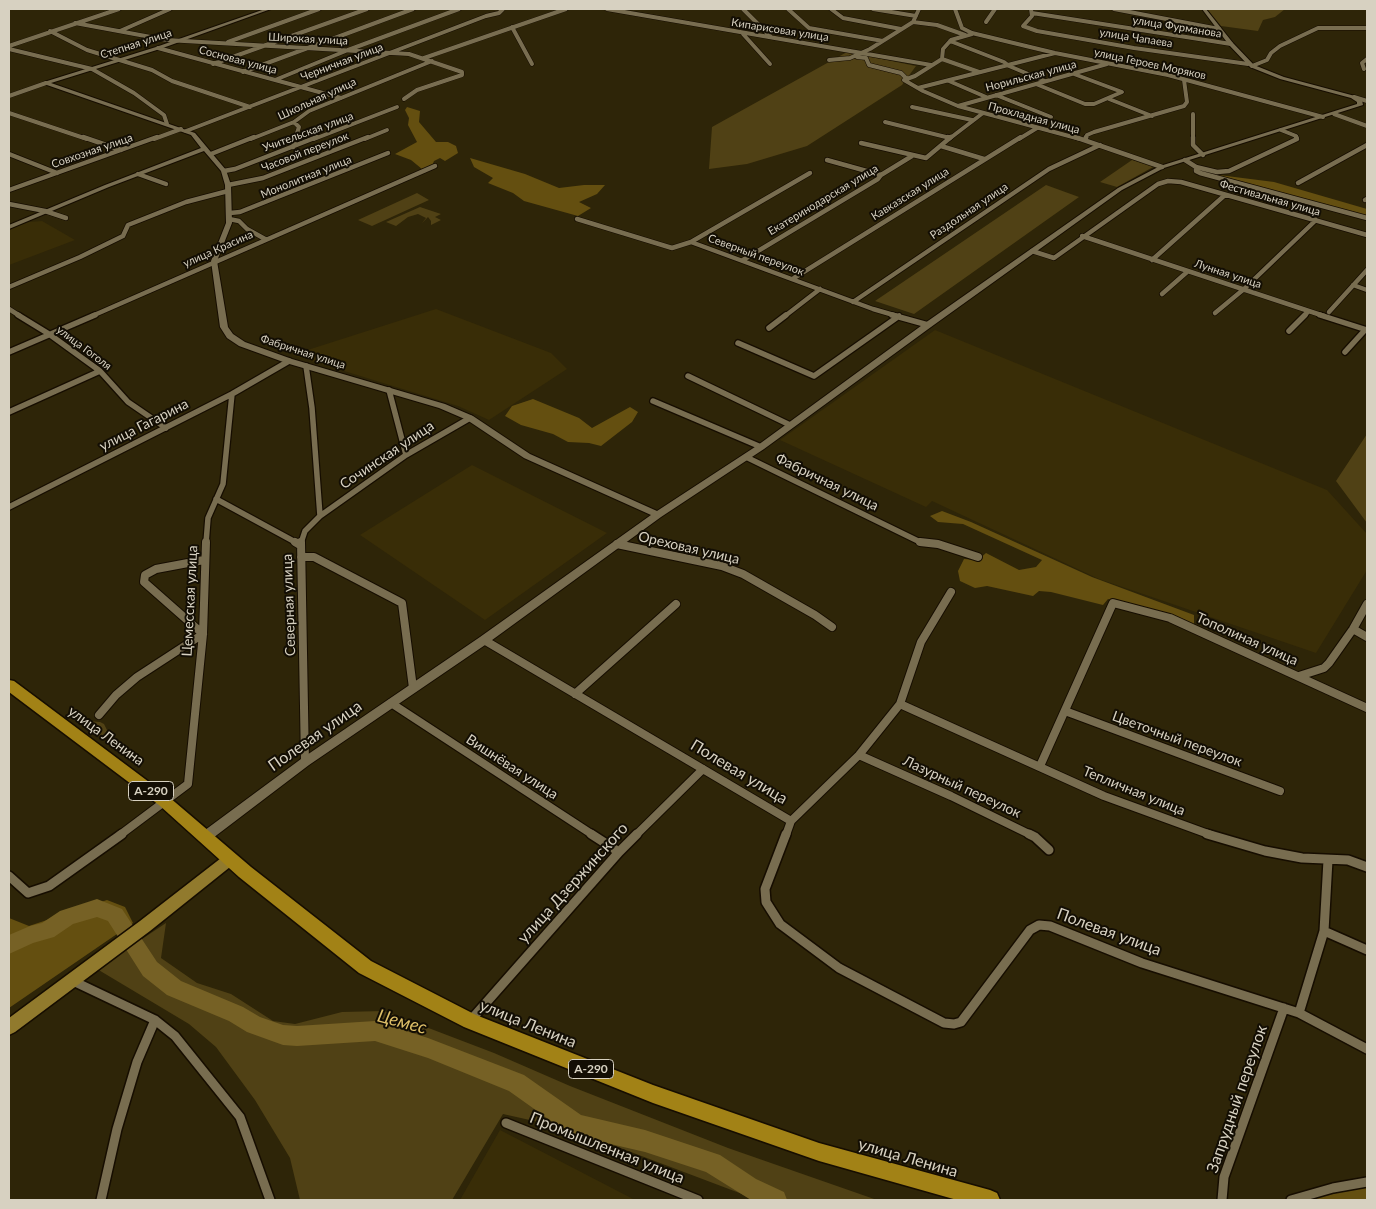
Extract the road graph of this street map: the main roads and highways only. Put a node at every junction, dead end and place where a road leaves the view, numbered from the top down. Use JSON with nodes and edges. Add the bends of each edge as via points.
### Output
{"nodes":[{"id":1,"x":269,"y":9,"type":"edge"},
{"id":2,"x":1204,"y":9,"type":"edge"},
{"id":3,"x":46,"y":83,"type":"joint"},
{"id":4,"x":208,"y":151,"type":"junction"},
{"id":5,"x":9,"y":227,"type":"edge"},
{"id":6,"x":658,"y":515,"type":"junction"},
{"id":7,"x":9,"y":685,"type":"edge"},
{"id":8,"x":205,"y":837,"type":"junction"},
{"id":9,"x":230,"y":859,"type":"junction"},
{"id":10,"x":9,"y":1027,"type":"edge"},
{"id":11,"x":990,"y":1200,"type":"edge"}],
"edges":[{"from":1,"to":3,"type":"main road","name":"Степная улица"},
{"from":2,"to":6,"type":"main road","name":"улица Чапаева","via":[[1250,65],[1282,78],[1353,97],[1360,101],[1360,105],[1162,167],[1120,189],[761,447]]},
{"from":3,"to":4,"type":"main road","name":"Фабричная улица","via":[[138,116],[166,122],[193,134]]},
{"from":4,"to":5,"type":"main road","name":"Школьная улица","via":[[138,174]]},
{"from":4,"to":6,"type":"main road","name":"Фабричная улица","via":[[224,171],[228,188],[229,216],[214,261],[224,327],[230,336],[242,344],[289,361],[442,406],[470,418],[527,456]]},
{"from":6,"to":8,"type":"main road","name":"Полевая улица","via":[[484,640],[305,762]]},
{"from":7,"to":8,"type":"highway","name":"улица Ленина","number":"А-290","via":[[164,802]]},
{"from":8,"to":9,"type":"highway","name":"улица Ленина"},
{"from":9,"to":10,"type":"main road"},
{"from":9,"to":11,"type":"highway","name":"улица Ленина","number":"А-290","via":[[365,967],[470,1021],[653,1094],[819,1152]]}]}
